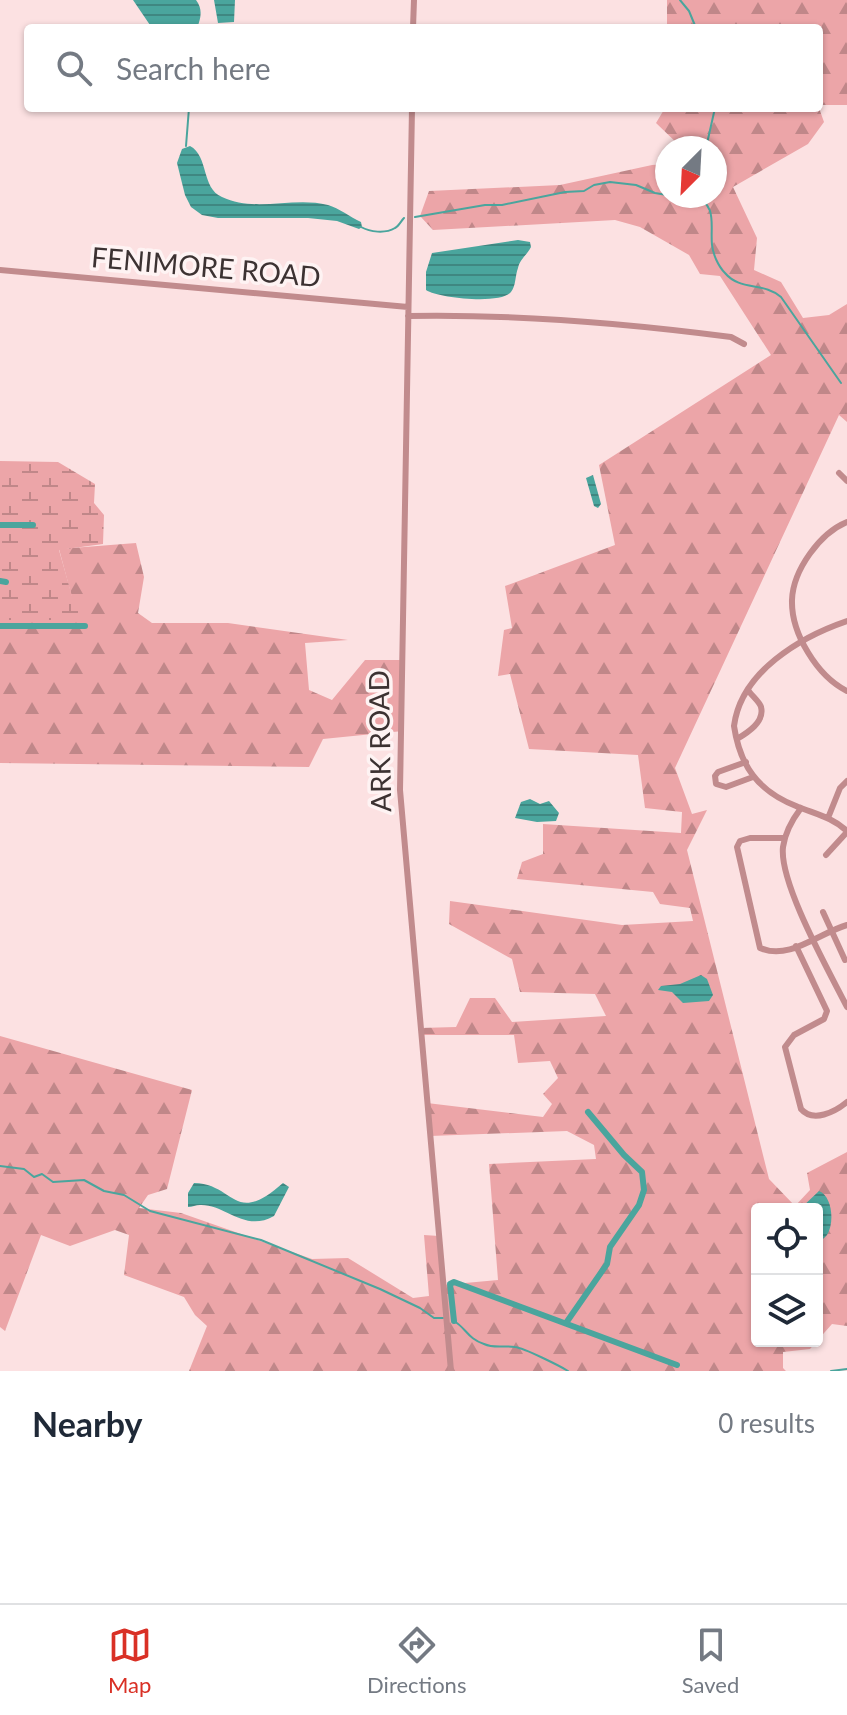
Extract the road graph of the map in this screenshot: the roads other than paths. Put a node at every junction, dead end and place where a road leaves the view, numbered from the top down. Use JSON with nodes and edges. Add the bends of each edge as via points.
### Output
{"nodes":[{"id":1,"x":414,"y":0,"type":"edge"},
{"id":2,"x":413,"y":24,"type":"edge"},
{"id":3,"x":412,"y":112,"type":"edge"},
{"id":4,"x":0,"y":270,"type":"edge"},
{"id":5,"x":408,"y":307,"type":"junction"},
{"id":6,"x":408,"y":316,"type":"junction"},
{"id":7,"x":744,"y":344,"type":"dead end"},
{"id":8,"x":839,"y":473,"type":"dead end"},
{"id":9,"x":847,"y":481,"type":"edge"},
{"id":10,"x":847,"y":522,"type":"edge"},
{"id":11,"x":847,"y":621,"type":"edge"},
{"id":12,"x":804,"y":642,"type":"junction"},
{"id":13,"x":748,"y":690,"type":"junction"},
{"id":14,"x":847,"y":691,"type":"edge"},
{"id":15,"x":737,"y":739,"type":"junction"},
{"id":16,"x":746,"y":762,"type":"junction"},
{"id":17,"x":753,"y":777,"type":"junction"},
{"id":18,"x":847,"y":781,"type":"edge"},
{"id":19,"x":801,"y":808,"type":"junction"},
{"id":20,"x":828,"y":818,"type":"junction"},
{"id":21,"x":847,"y":832,"type":"edge"},
{"id":22,"x":785,"y":838,"type":"junction"},
{"id":23,"x":826,"y":855,"type":"dead end"},
{"id":24,"x":823,"y":912,"type":"dead end"},
{"id":25,"x":847,"y":925,"type":"edge"},
{"id":26,"x":832,"y":931,"type":"junction"},
{"id":27,"x":815,"y":940,"type":"junction"},
{"id":28,"x":796,"y":946,"type":"junction"},
{"id":29,"x":845,"y":960,"type":"edge"},
{"id":30,"x":847,"y":1007,"type":"edge"},
{"id":31,"x":847,"y":1102,"type":"edge"},
{"id":32,"x":451,"y":1371,"type":"edge"}],
"edges":[{"from":1,"to":2,"type":"street"},
{"from":3,"to":5,"type":"street","name":"ARK ROAD"},
{"from":4,"to":5,"type":"street","name":"FENIMORE ROAD"},
{"from":5,"to":6,"type":"street","name":"ARK ROAD"},
{"from":6,"to":7,"type":"street","via":[[595,321],[731,337]]},
{"from":6,"to":32,"type":"street","name":"ARK ROAD","via":[[400,790]]},
{"from":8,"to":9,"type":"street"},
{"from":10,"to":12,"type":"street","via":[[820,541],[795,585],[793,615]]},
{"from":11,"to":12,"type":"street"},
{"from":12,"to":13,"type":"street","via":[[764,668]]},
{"from":12,"to":14,"type":"street","via":[[821,670]]},
{"from":13,"to":15,"type":"street","via":[[734,721]]},
{"from":13,"to":15,"type":"street","via":[[761,712],[754,728]]},
{"from":15,"to":16,"type":"street"},
{"from":16,"to":17,"type":"street"},
{"from":16,"to":17,"type":"street","via":[[718,772],[716,784],[726,787]]},
{"from":17,"to":19,"type":"street","via":[[767,792]]},
{"from":18,"to":20,"type":"street"},
{"from":19,"to":20,"type":"street"},
{"from":19,"to":22,"type":"street"},
{"from":20,"to":21,"type":"street"},
{"from":21,"to":23,"type":"street"},
{"from":22,"to":27,"type":"street","via":[[788,881]]},
{"from":22,"to":28,"type":"street","via":[[746,838],[737,851],[760,948],[772,952]]},
{"from":24,"to":26,"type":"street"},
{"from":25,"to":26,"type":"street"},
{"from":26,"to":27,"type":"street"},
{"from":26,"to":29,"type":"street"},
{"from":27,"to":28,"type":"street"},
{"from":27,"to":30,"type":"street"},
{"from":28,"to":31,"type":"street","via":[[827,1011],[824,1019],[794,1035],[785,1047],[801,1109],[814,1116]]}]}
